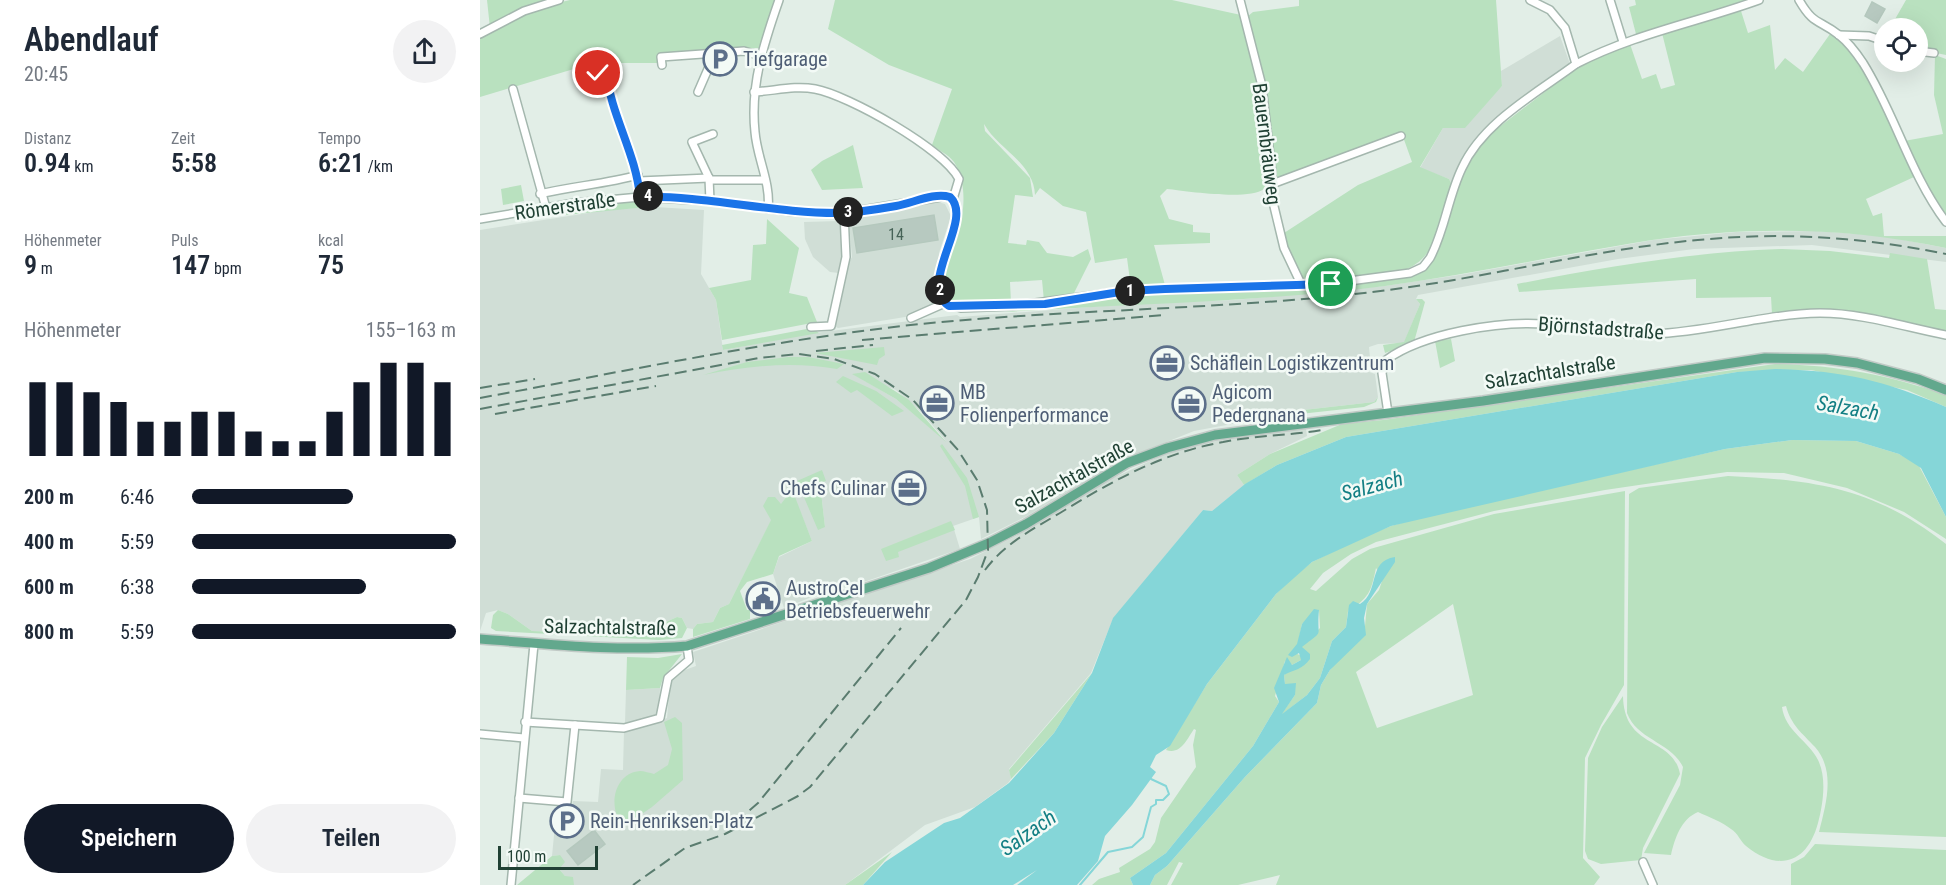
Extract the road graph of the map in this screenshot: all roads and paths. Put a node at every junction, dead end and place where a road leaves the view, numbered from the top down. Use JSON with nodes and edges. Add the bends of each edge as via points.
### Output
{"nodes":[{"id":1,"x":559,"y":0,"type":"edge"},
{"id":2,"x":779,"y":0,"type":"edge"},
{"id":3,"x":1240,"y":0,"type":"edge"},
{"id":4,"x":1530,"y":0,"type":"edge"},
{"id":5,"x":1610,"y":0,"type":"edge"},
{"id":6,"x":1759,"y":0,"type":"edge"},
{"id":7,"x":1799,"y":0,"type":"edge"},
{"id":8,"x":480,"y":34,"type":"edge"},
{"id":9,"x":1839,"y":35,"type":"junction"},
{"id":10,"x":1874,"y":38,"type":"edge"},
{"id":11,"x":1623,"y":42,"type":"junction"},
{"id":12,"x":1928,"y":52,"type":"edge"},
{"id":13,"x":715,"y":53,"type":"junction"},
{"id":14,"x":1934,"y":53,"type":"dead end"},
{"id":15,"x":760,"y":56,"type":"junction"},
{"id":16,"x":1576,"y":63,"type":"junction"},
{"id":17,"x":662,"y":65,"type":"dead end"},
{"id":18,"x":579,"y":77,"type":"dead end"},
{"id":19,"x":513,"y":89,"type":"dead end"},
{"id":20,"x":698,"y":92,"type":"dead end"},
{"id":21,"x":754,"y":92,"type":"junction"},
{"id":22,"x":713,"y":134,"type":"dead end"},
{"id":23,"x":1401,"y":136,"type":"dead end"},
{"id":24,"x":638,"y":178,"type":"junction"},
{"id":25,"x":710,"y":179,"type":"junction"},
{"id":26,"x":765,"y":180,"type":"junction"},
{"id":27,"x":1272,"y":184,"type":"junction"},
{"id":28,"x":540,"y":194,"type":"junction"},
{"id":29,"x":640,"y":197,"type":"junction"},
{"id":30,"x":953,"y":199,"type":"junction"},
{"id":31,"x":710,"y":201,"type":"junction"},
{"id":32,"x":546,"y":208,"type":"junction"},
{"id":33,"x":768,"y":209,"type":"junction"},
{"id":34,"x":844,"y":213,"type":"junction"},
{"id":35,"x":480,"y":219,"type":"edge"},
{"id":36,"x":1946,"y":222,"type":"edge"},
{"id":37,"x":1302,"y":286,"type":"junction"},
{"id":38,"x":945,"y":303,"type":"junction"},
{"id":39,"x":911,"y":318,"type":"dead end"},
{"id":40,"x":811,"y":327,"type":"dead end"},
{"id":41,"x":1946,"y":335,"type":"edge"},
{"id":42,"x":1946,"y":390,"type":"edge"},
{"id":43,"x":1388,"y":414,"type":"junction"},
{"id":44,"x":480,"y":639,"type":"edge"},
{"id":45,"x":534,"y":644,"type":"junction"},
{"id":46,"x":687,"y":646,"type":"junction"},
{"id":47,"x":525,"y":722,"type":"junction"},
{"id":48,"x":575,"y":725,"type":"junction"},
{"id":49,"x":480,"y":734,"type":"edge"},
{"id":50,"x":524,"y":738,"type":"junction"},
{"id":51,"x":519,"y":798,"type":"junction"},
{"id":52,"x":1643,"y":862,"type":"dead end"},
{"id":53,"x":511,"y":885,"type":"edge"},
{"id":54,"x":1653,"y":885,"type":"edge"}],
"edges":[{"from":1,"to":8,"type":"street","via":[[524,11]]},
{"from":2,"to":15,"type":"street"},
{"from":3,"to":27,"type":"street","name":"Bauernbräuweg","via":[[1262,86]]},
{"from":4,"to":16,"type":"street","via":[[1550,10],[1565,28]]},
{"from":5,"to":11,"type":"street"},
{"from":6,"to":11,"type":"street"},
{"from":7,"to":9,"type":"street","via":[[1812,21]]},
{"from":9,"to":10,"type":"street"},
{"from":9,"to":36,"type":"street","via":[[1862,61],[1879,90],[1917,176]]},
{"from":11,"to":16,"type":"street"},
{"from":12,"to":14,"type":"street"},
{"from":13,"to":15,"type":"street","via":[[744,51]]},
{"from":13,"to":17,"type":"street","via":[[661,57]]},
{"from":13,"to":20,"type":"street"},
{"from":15,"to":21,"type":"street"},
{"from":16,"to":37,"type":"street","via":[[1494,126],[1473,148],[1449,197],[1434,252],[1423,267],[1402,275]]},
{"from":18,"to":24,"type":"street","via":[[609,71],[612,106]]},
{"from":19,"to":28,"type":"street"},
{"from":21,"to":26,"type":"street","via":[[755,133]]},
{"from":21,"to":30,"type":"street","via":[[813,88],[879,117],[927,146],[950,166],[959,179]]},
{"from":22,"to":25,"type":"street","via":[[692,141]]},
{"from":23,"to":27,"type":"street"},
{"from":24,"to":25,"type":"street"},
{"from":24,"to":28,"type":"street"},
{"from":24,"to":29,"type":"street"},
{"from":25,"to":26,"type":"street"},
{"from":25,"to":31,"type":"street"},
{"from":26,"to":33,"type":"street","via":[[770,194]]},
{"from":27,"to":37,"type":"street","name":"Bauernbräuweg","via":[[1284,248]]},
{"from":28,"to":32,"type":"street"},
{"from":29,"to":31,"type":"street","name":"Römerstraße"},
{"from":29,"to":32,"type":"street","name":"Römerstraße"},
{"from":30,"to":34,"type":"street","name":"Römerstraße","via":[[936,196]]},
{"from":30,"to":38,"type":"street","via":[[958,214],[940,288]]},
{"from":31,"to":33,"type":"street","name":"Römerstraße"},
{"from":32,"to":35,"type":"street","name":"Römerstraße"},
{"from":33,"to":34,"type":"street","name":"Römerstraße"},
{"from":34,"to":40,"type":"street","via":[[846,257],[831,326]]},
{"from":37,"to":38,"type":"street","via":[[1126,291],[1012,306],[961,308]]},
{"from":38,"to":39,"type":"street"},
{"from":41,"to":43,"type":"street","name":"Björnstadstraße","via":[[1821,313],[1651,335],[1545,324],[1488,328],[1427,340],[1386,360],[1382,373]]},
{"from":42,"to":43,"type":"main road","name":"Salzachtalstraße","via":[[1857,363],[1765,358]]},
{"from":43,"to":46,"type":"main road","name":"Salzachtalstraße","via":[[1215,435],[1167,448],[1101,477],[981,547],[866,589]]},
{"from":44,"to":45,"type":"main road","name":"Salzachtalstraße"},
{"from":45,"to":46,"type":"main road","name":"Salzachtalstraße","via":[[658,649]]},
{"from":45,"to":47,"type":"street"},
{"from":46,"to":48,"type":"street","via":[[689,660],[668,678],[660,718],[624,728]]},
{"from":47,"to":48,"type":"street"},
{"from":47,"to":50,"type":"street"},
{"from":48,"to":51,"type":"street","via":[[567,802]]},
{"from":49,"to":50,"type":"street"},
{"from":50,"to":51,"type":"street"},
{"from":51,"to":53,"type":"street"},
{"from":52,"to":54,"type":"street"}]}
